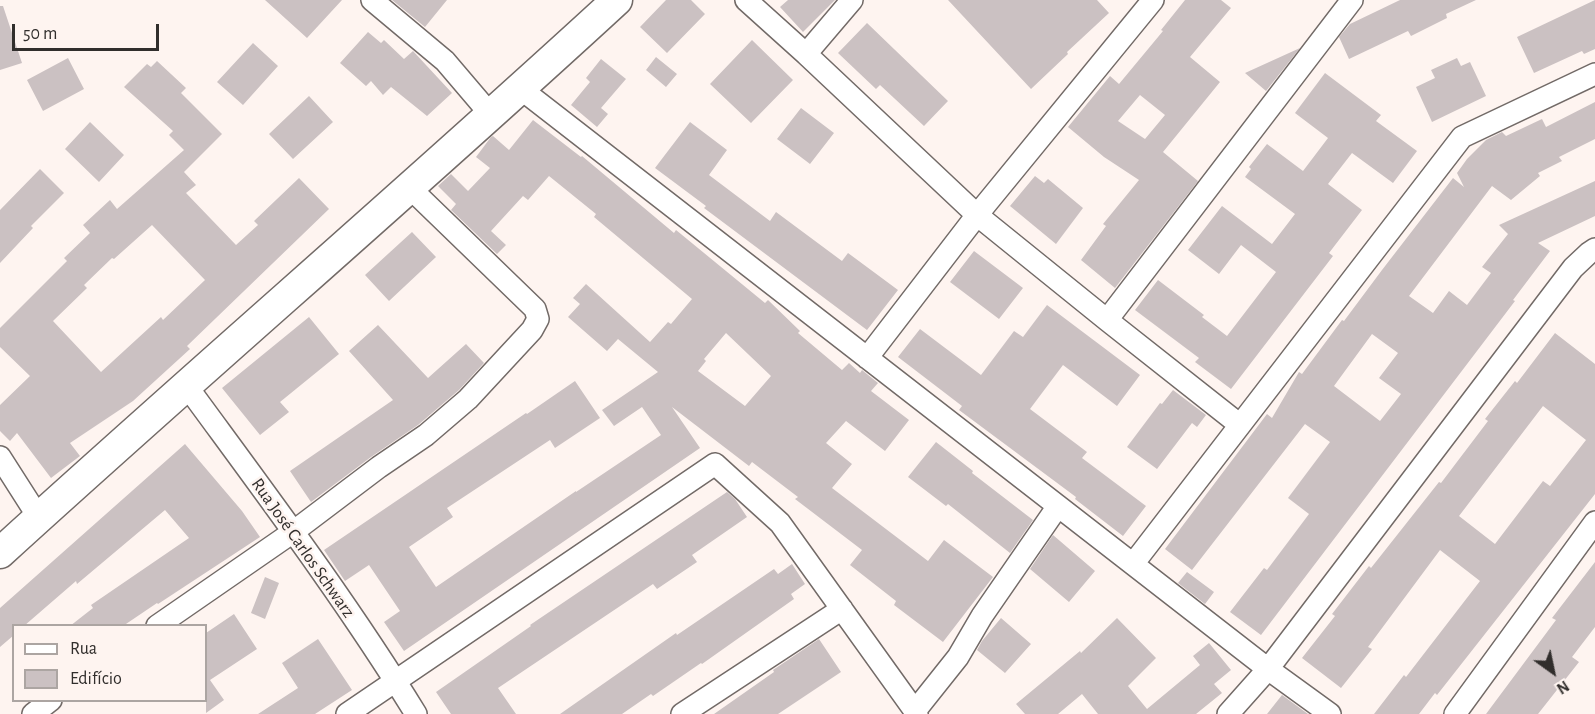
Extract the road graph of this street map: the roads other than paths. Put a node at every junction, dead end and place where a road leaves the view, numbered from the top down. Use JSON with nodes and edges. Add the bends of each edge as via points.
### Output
{"nodes":[{"id":1,"x":372,"y":0,"type":"edge"},
{"id":2,"x":617,"y":0,"type":"edge"},
{"id":3,"x":746,"y":0,"type":"edge"},
{"id":4,"x":852,"y":0,"type":"edge"},
{"id":5,"x":1153,"y":0,"type":"edge"},
{"id":6,"x":1352,"y":0,"type":"edge"},
{"id":7,"x":806,"y":54,"type":"junction"},
{"id":8,"x":1595,"y":74,"type":"edge"},
{"id":9,"x":521,"y":89,"type":"junction"},
{"id":10,"x":491,"y":115,"type":"junction"},
{"id":11,"x":410,"y":188,"type":"junction"},
{"id":12,"x":977,"y":215,"type":"junction"},
{"id":13,"x":1595,"y":249,"type":"edge"},
{"id":14,"x":1107,"y":320,"type":"junction"},
{"id":15,"x":867,"y":358,"type":"junction"},
{"id":16,"x":186,"y":385,"type":"junction"},
{"id":17,"x":1240,"y":425,"type":"junction"},
{"id":18,"x":0,"y":458,"type":"edge"},
{"id":19,"x":1058,"y":506,"type":"junction"},
{"id":20,"x":39,"y":518,"type":"junction"},
{"id":21,"x":1595,"y":522,"type":"edge"},
{"id":22,"x":293,"y":532,"type":"junction"},
{"id":23,"x":0,"y":553,"type":"edge"},
{"id":24,"x":1133,"y":564,"type":"junction"},
{"id":25,"x":842,"y":609,"type":"junction"},
{"id":26,"x":159,"y":624,"type":"edge"},
{"id":27,"x":1268,"y":669,"type":"junction"},
{"id":28,"x":396,"y":682,"type":"junction"},
{"id":29,"x":48,"y":702,"type":"edge"},
{"id":30,"x":916,"y":713,"type":"edge"},
{"id":31,"x":33,"y":714,"type":"edge"},
{"id":32,"x":347,"y":714,"type":"edge"},
{"id":33,"x":416,"y":714,"type":"edge"},
{"id":34,"x":682,"y":714,"type":"edge"},
{"id":35,"x":1228,"y":714,"type":"edge"},
{"id":36,"x":1330,"y":714,"type":"edge"},
{"id":37,"x":1455,"y":714,"type":"edge"}],
"edges":[{"from":1,"to":10,"type":"street","via":[[445,61]]},
{"from":2,"to":9,"type":"main road"},
{"from":3,"to":7,"type":"street"},
{"from":4,"to":7,"type":"street"},
{"from":5,"to":12,"type":"street"},
{"from":6,"to":14,"type":"street"},
{"from":7,"to":12,"type":"street"},
{"from":8,"to":17,"type":"street","via":[[1462,137]]},
{"from":9,"to":10,"type":"main road"},
{"from":9,"to":15,"type":"street"},
{"from":10,"to":11,"type":"main road"},
{"from":11,"to":16,"type":"main road"},
{"from":11,"to":22,"type":"street","via":[[535,309],[538,319],[522,342],[468,399],[426,435]]},
{"from":12,"to":14,"type":"street"},
{"from":12,"to":15,"type":"street"},
{"from":13,"to":27,"type":"street","via":[[1573,268]]},
{"from":14,"to":17,"type":"street"},
{"from":15,"to":19,"type":"street"},
{"from":16,"to":20,"type":"main road"},
{"from":16,"to":22,"type":"street","name":"Rua José Carlos Schwarz"},
{"from":17,"to":24,"type":"street"},
{"from":18,"to":20,"type":"street"},
{"from":19,"to":24,"type":"street"},
{"from":19,"to":30,"type":"street"},
{"from":20,"to":23,"type":"main road"},
{"from":21,"to":37,"type":"street"},
{"from":22,"to":26,"type":"street"},
{"from":22,"to":28,"type":"street","name":"Rua José Carlos Schwarz"},
{"from":24,"to":27,"type":"street"},
{"from":25,"to":28,"type":"street","via":[[780,523],[715,464]]},
{"from":25,"to":30,"type":"street"},
{"from":25,"to":34,"type":"street"},
{"from":27,"to":35,"type":"street"},
{"from":27,"to":36,"type":"street"},
{"from":28,"to":32,"type":"street"},
{"from":28,"to":33,"type":"street","name":"Rua José Carlos Schwarz"},
{"from":29,"to":31,"type":"street"}]}
